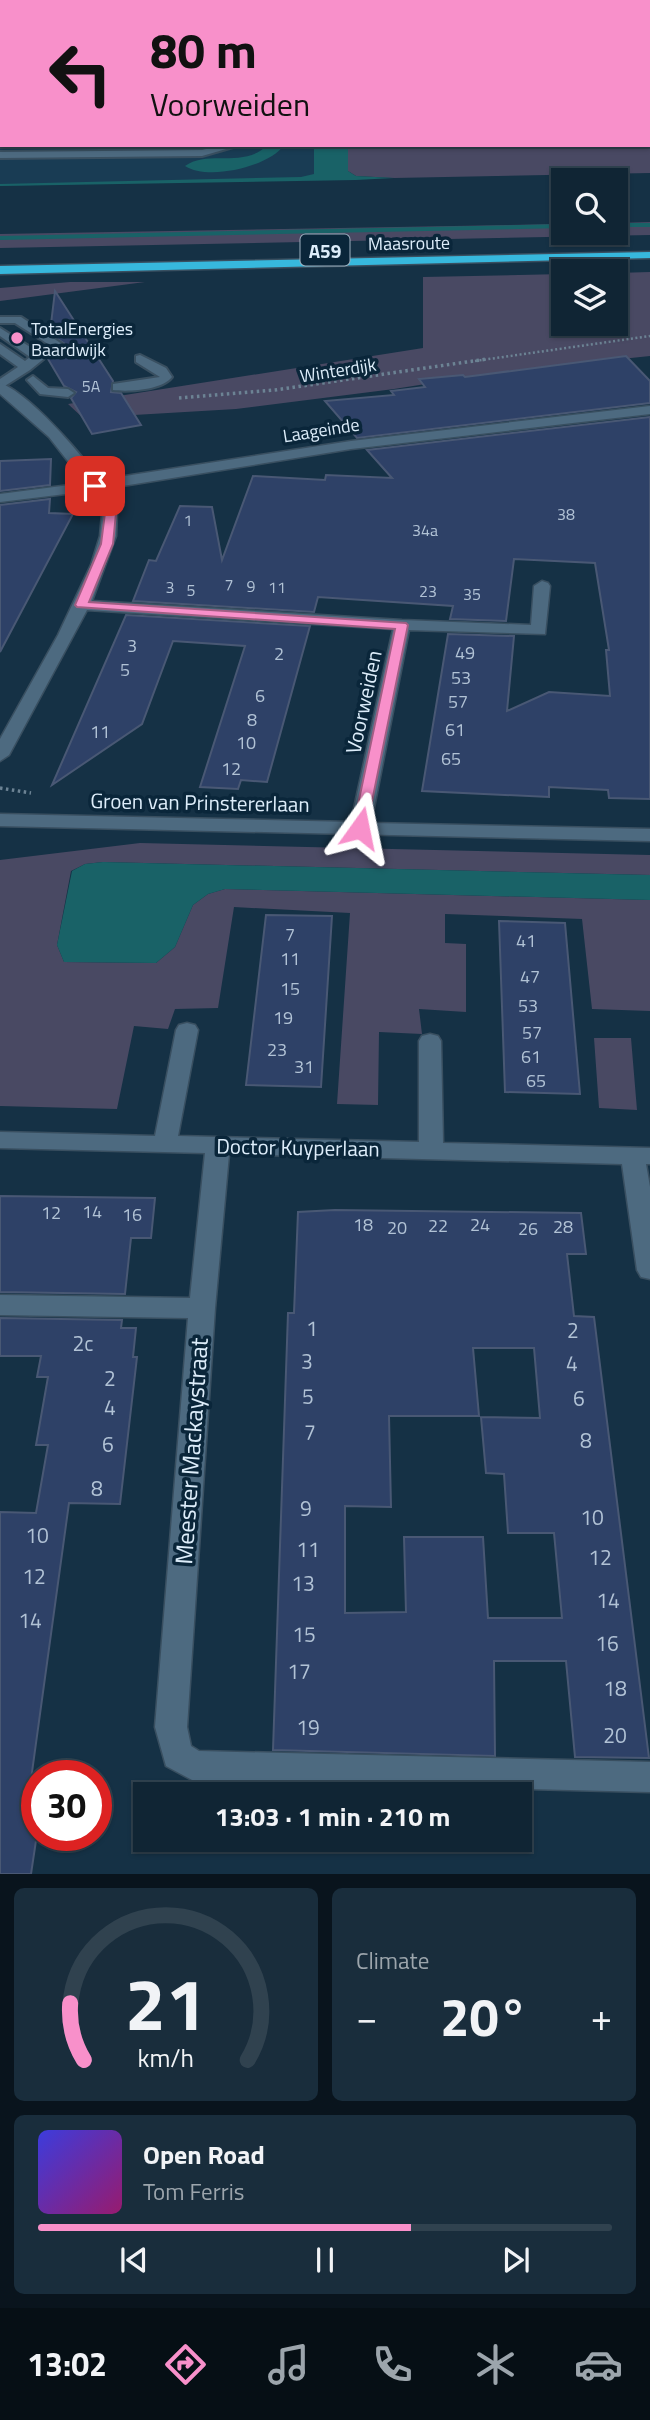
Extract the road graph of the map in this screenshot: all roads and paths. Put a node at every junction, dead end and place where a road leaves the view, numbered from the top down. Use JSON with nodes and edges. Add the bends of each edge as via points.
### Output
{"nodes":[{"id":1,"x":228,"y":147,"type":"edge"},
{"id":2,"x":0,"y":155,"type":"edge"},
{"id":3,"x":650,"y":243,"type":"edge"},
{"id":4,"x":650,"y":255,"type":"edge"},
{"id":5,"x":0,"y":257,"type":"edge"},
{"id":6,"x":148,"y":266,"type":"junction"},
{"id":7,"x":0,"y":270,"type":"edge"},
{"id":8,"x":12,"y":284,"type":"dead end"},
{"id":9,"x":0,"y":320,"type":"edge"},
{"id":10,"x":0,"y":331,"type":"edge"},
{"id":11,"x":650,"y":335,"type":"edge"},
{"id":12,"x":0,"y":348,"type":"edge"},
{"id":13,"x":43,"y":354,"type":"junction"},
{"id":14,"x":140,"y":359,"type":"dead end"},
{"id":15,"x":26,"y":366,"type":"junction"},
{"id":16,"x":33,"y":380,"type":"dead end"},
{"id":17,"x":0,"y":386,"type":"edge"},
{"id":18,"x":117,"y":387,"type":"dead end"},
{"id":19,"x":68,"y":393,"type":"dead end"},
{"id":20,"x":172,"y":399,"type":"dead end"},
{"id":21,"x":650,"y":410,"type":"edge"},
{"id":22,"x":95,"y":486,"type":"junction"},
{"id":23,"x":0,"y":498,"type":"edge"},
{"id":24,"x":541,"y":586,"type":"dead end"},
{"id":25,"x":81,"y":605,"type":"junction"},
{"id":26,"x":402,"y":625,"type":"junction"},
{"id":27,"x":0,"y":755,"type":"edge"},
{"id":28,"x":0,"y":820,"type":"edge"},
{"id":29,"x":360,"y":828,"type":"junction"},
{"id":30,"x":650,"y":835,"type":"edge"},
{"id":31,"x":187,"y":1030,"type":"dead end"},
{"id":32,"x":430,"y":1041,"type":"dead end"},
{"id":33,"x":0,"y":1140,"type":"edge"},
{"id":34,"x":165,"y":1144,"type":"junction"},
{"id":35,"x":218,"y":1146,"type":"junction"},
{"id":36,"x":431,"y":1150,"type":"junction"},
{"id":37,"x":641,"y":1156,"type":"edge"},
{"id":38,"x":650,"y":1270,"type":"edge"},
{"id":39,"x":0,"y":1305,"type":"edge"},
{"id":40,"x":202,"y":1308,"type":"junction"},
{"id":41,"x":650,"y":1777,"type":"edge"}],
"edges":[{"from":1,"to":2,"type":"lane","via":[[202,153]]},
{"from":3,"to":5,"type":"highway","name":"Maasroute","number":"A59"},
{"from":4,"to":6,"type":"highway","name":"Maasroute","number":"A59"},
{"from":6,"to":7,"type":"highway","name":"Maasroute","number":"A59"},
{"from":6,"to":8,"type":"highway","number":"A59"},
{"from":9,"to":13,"type":"lane","via":[[17,319],[55,344]]},
{"from":10,"to":13,"type":"lane"},
{"from":11,"to":20,"type":"path","name":"Winterdijk","via":[[329,385]]},
{"from":12,"to":15,"type":"lane"},
{"from":13,"to":15,"type":"lane"},
{"from":14,"to":18,"type":"lane","via":[[166,377],[161,382]]},
{"from":15,"to":17,"type":"lane"},
{"from":16,"to":19,"type":"lane","via":[[44,391]]},
{"from":17,"to":22,"type":"street","via":[[58,436]]},
{"from":21,"to":22,"type":"street","name":"Laageinde","via":[[351,445]]},
{"from":22,"to":23,"type":"street","name":"Laageinde"},
{"from":22,"to":25,"type":"street","via":[[110,513],[107,544]]},
{"from":24,"to":26,"type":"street","name":"Voorweiden","via":[[539,630]]},
{"from":25,"to":26,"type":"street","name":"Voorweiden"},
{"from":25,"to":27,"type":"street"},
{"from":26,"to":29,"type":"street","name":"Voorweiden"},
{"from":28,"to":29,"type":"street","name":"Groen van Prinstererlaan"},
{"from":29,"to":30,"type":"street","name":"Groen van Prinstererlaan"},
{"from":31,"to":34,"type":"street"},
{"from":32,"to":36,"type":"street"},
{"from":33,"to":34,"type":"street","name":"Doctor Kuyperlaan"},
{"from":34,"to":35,"type":"street","name":"Doctor Kuyperlaan"},
{"from":35,"to":36,"type":"street","name":"Doctor Kuyperlaan"},
{"from":35,"to":40,"type":"street","name":"Meester Mackaystraat"},
{"from":36,"to":37,"type":"street","name":"Doctor Kuyperlaan"},
{"from":37,"to":38,"type":"street"},
{"from":39,"to":40,"type":"street"},
{"from":40,"to":41,"type":"street","name":"Meester Mackaystraat","via":[[171,1727],[177,1755],[194,1766]]}]}
